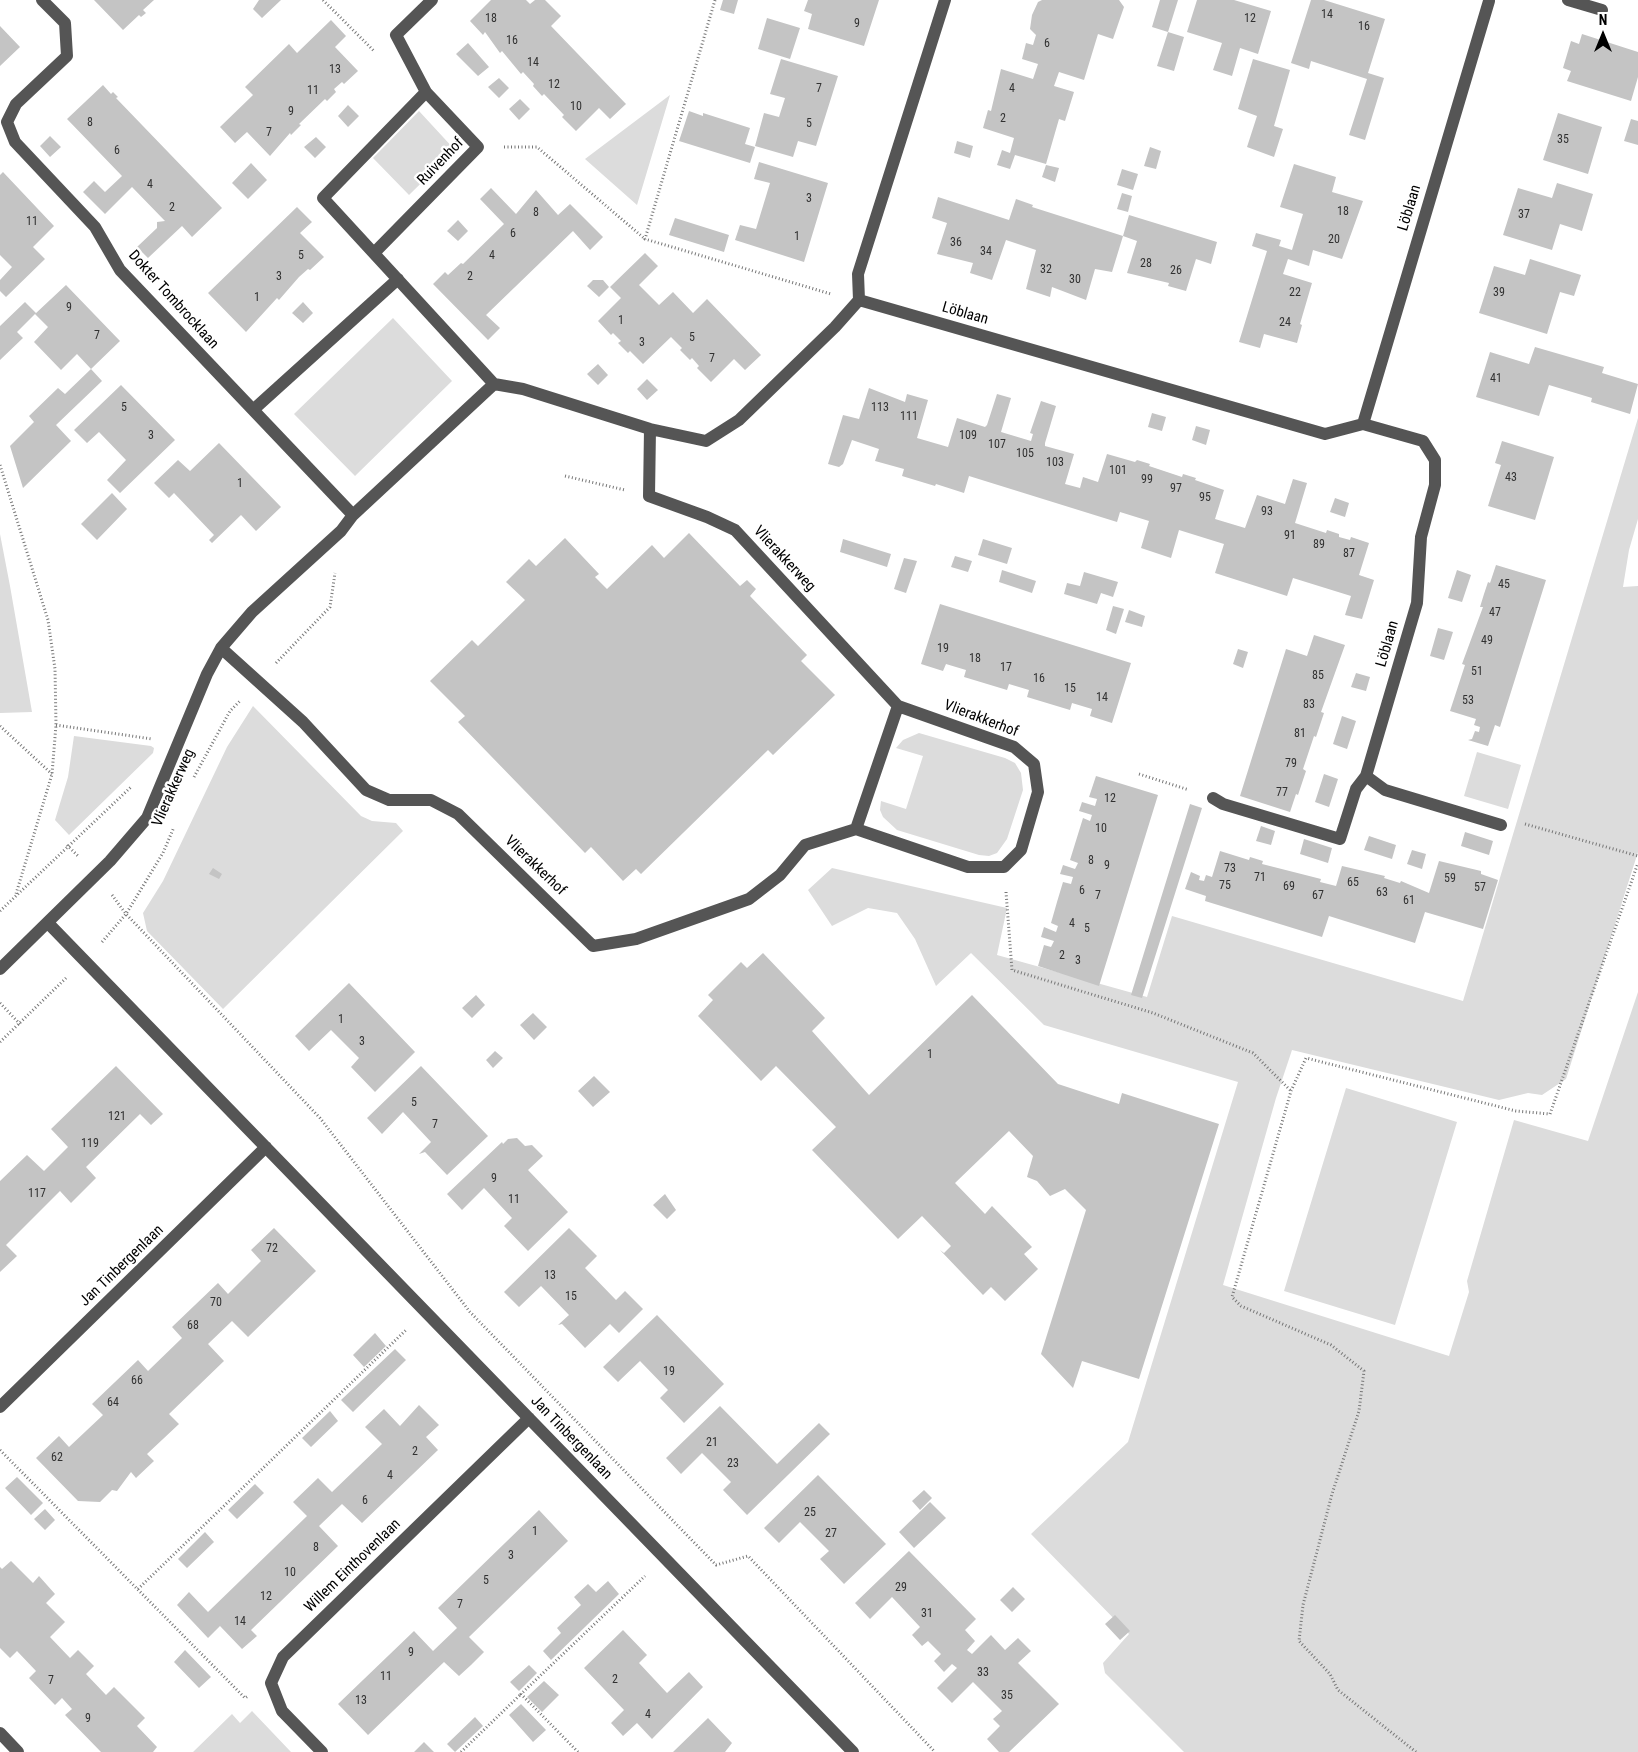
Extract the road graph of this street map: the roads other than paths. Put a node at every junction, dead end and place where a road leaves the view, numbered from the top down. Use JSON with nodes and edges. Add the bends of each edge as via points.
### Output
{"nodes":[{"id":1,"x":42,"y":0,"type":"edge"},
{"id":2,"x":432,"y":0,"type":"edge"},
{"id":3,"x":945,"y":0,"type":"edge"},
{"id":4,"x":1492,"y":0,"type":"edge"},
{"id":5,"x":1568,"y":0,"type":"edge"},
{"id":6,"x":1602,"y":10,"type":"dead end"},
{"id":7,"x":426,"y":92,"type":"junction"},
{"id":8,"x":374,"y":253,"type":"junction"},
{"id":9,"x":398,"y":279,"type":"junction"},
{"id":10,"x":859,"y":300,"type":"junction"},
{"id":11,"x":494,"y":384,"type":"junction"},
{"id":12,"x":253,"y":410,"type":"junction"},
{"id":13,"x":1363,"y":424,"type":"junction"},
{"id":14,"x":650,"y":429,"type":"junction"},
{"id":15,"x":353,"y":515,"type":"junction"},
{"id":16,"x":221,"y":648,"type":"junction"},
{"id":17,"x":898,"y":706,"type":"junction"},
{"id":18,"x":1366,"y":776,"type":"junction"},
{"id":19,"x":1213,"y":798,"type":"road end"},
{"id":20,"x":1501,"y":825,"type":"road end"},
{"id":21,"x":856,"y":829,"type":"junction"},
{"id":22,"x":48,"y":922,"type":"junction"},
{"id":23,"x":0,"y":969,"type":"edge"},
{"id":24,"x":266,"y":1147,"type":"junction"},
{"id":25,"x":0,"y":1408,"type":"edge"},
{"id":26,"x":529,"y":1418,"type":"junction"},
{"id":27,"x":0,"y":1733,"type":"edge"},
{"id":28,"x":18,"y":1752,"type":"edge"},
{"id":29,"x":322,"y":1752,"type":"edge"},
{"id":30,"x":853,"y":1752,"type":"edge"}],
"edges":[{"from":1,"to":12,"type":"street","name":"Dokter Tombrocklaan","via":[[64,23],[67,56],[16,104],[7,122],[15,142],[95,227],[120,270]]},
{"from":2,"to":7,"type":"street","name":"Ruivenhof","via":[[396,35]]},
{"from":3,"to":10,"type":"street","via":[[858,274]]},
{"from":4,"to":13,"type":"street","name":"Löblaan"},
{"from":5,"to":6,"type":"street"},
{"from":7,"to":8,"type":"street","via":[[323,198]]},
{"from":7,"to":8,"type":"street","name":"Ruivenhof","via":[[478,147]]},
{"from":8,"to":9,"type":"street"},
{"from":9,"to":11,"type":"street"},
{"from":9,"to":12,"type":"street"},
{"from":10,"to":13,"type":"street","name":"Löblaan","via":[[1325,434]]},
{"from":10,"to":14,"type":"street","via":[[739,420],[706,441]]},
{"from":11,"to":14,"type":"street","via":[[523,389]]},
{"from":11,"to":15,"type":"street","name":"Vlierakkerweg"},
{"from":12,"to":15,"type":"street","name":"Dokter Tombrocklaan"},
{"from":13,"to":18,"type":"street","name":"Löblaan","via":[[1423,441],[1435,460],[1435,485],[1421,537],[1417,603]]},
{"from":14,"to":17,"type":"street","name":"Vlierakkerweg","via":[[649,496],[736,530]]},
{"from":15,"to":16,"type":"street","name":"Vlierakkerweg","via":[[342,531],[252,612]]},
{"from":16,"to":21,"type":"street","name":"Vlierakkerhof","via":[[260,680],[366,790],[389,800],[432,800],[458,814],[593,946],[636,939],[749,899],[780,875],[805,845]]},
{"from":16,"to":22,"type":"street","name":"Vlierakkerweg","via":[[146,818],[110,861]]},
{"from":17,"to":21,"type":"street"},
{"from":17,"to":21,"type":"street","name":"Vlierakkerhof","via":[[1014,747],[1034,764],[1038,792],[1021,850],[1004,867],[968,867]]},
{"from":18,"to":19,"type":"street","name":"Löblaan","via":[[1356,789],[1340,839],[1223,804]]},
{"from":18,"to":20,"type":"street","via":[[1385,790]]},
{"from":22,"to":23,"type":"street","name":"Vlierakkerweg"},
{"from":22,"to":24,"type":"street","name":"Jan Tinbergenlaan"},
{"from":24,"to":25,"type":"street","name":"Jan Tinbergenlaan"},
{"from":24,"to":26,"type":"street","name":"Jan Tinbergenlaan"},
{"from":26,"to":29,"type":"street","name":"Willem Einthovenlaan","via":[[283,1657],[270,1683],[282,1710]]},
{"from":26,"to":30,"type":"street","name":"Jan Tinbergenlaan"},
{"from":27,"to":28,"type":"street"}]}
